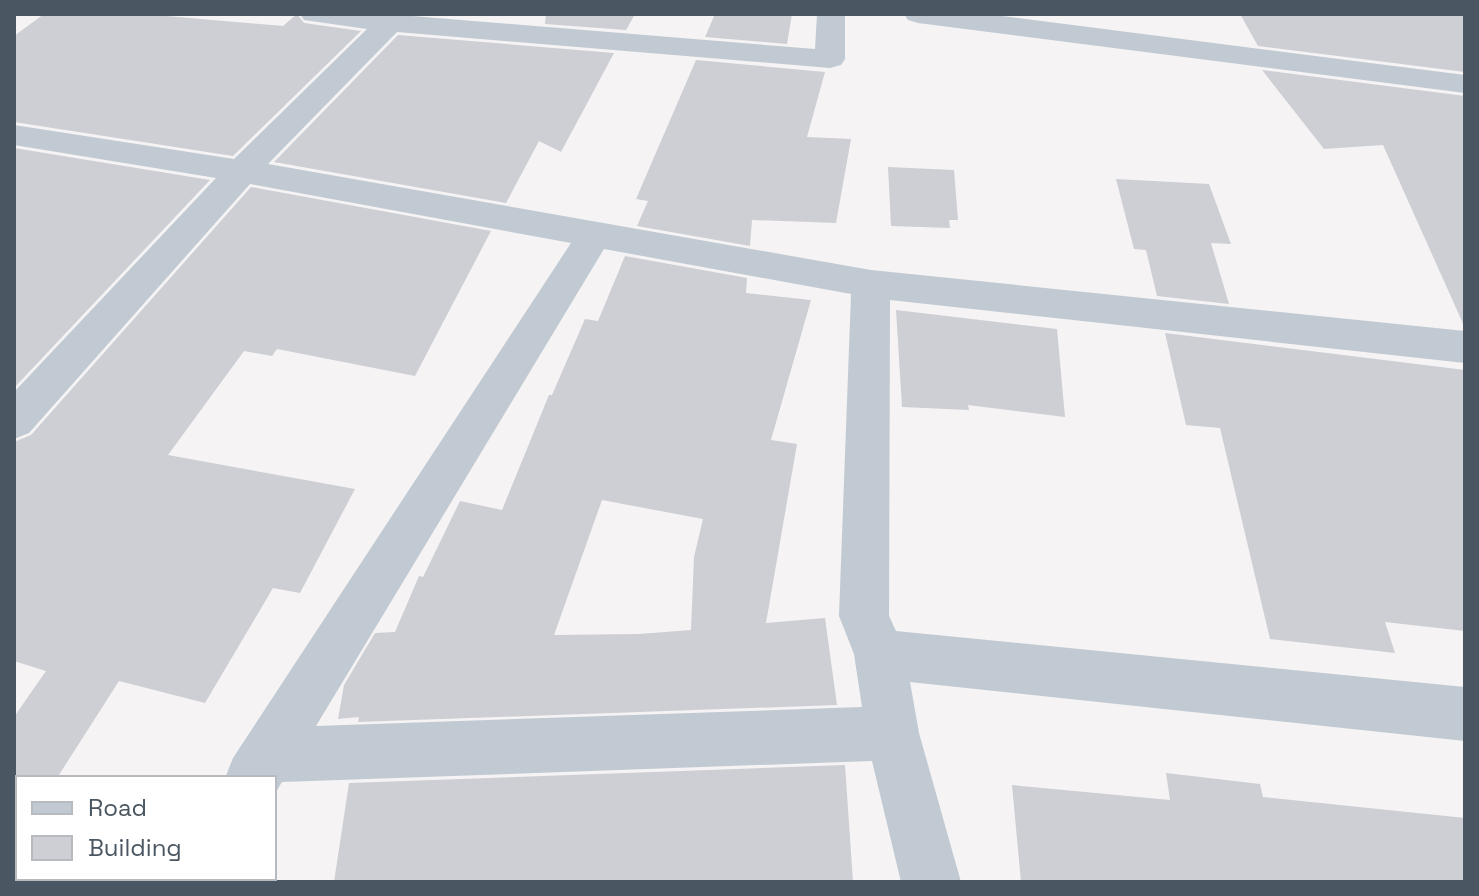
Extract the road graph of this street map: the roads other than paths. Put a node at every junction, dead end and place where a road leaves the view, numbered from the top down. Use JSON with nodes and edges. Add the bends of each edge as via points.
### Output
{"nodes":[{"id":1,"x":314,"y":14,"type":"edge"},
{"id":2,"x":831,"y":14,"type":"edge"},
{"id":3,"x":918,"y":14,"type":"edge"},
{"id":4,"x":390,"y":23,"type":"junction"},
{"id":5,"x":1465,"y":84,"type":"edge"},
{"id":6,"x":14,"y":135,"type":"edge"},
{"id":7,"x":242,"y":171,"type":"junction"},
{"id":8,"x":595,"y":234,"type":"junction"},
{"id":9,"x":871,"y":284,"type":"junction"},
{"id":10,"x":1465,"y":347,"type":"edge"},
{"id":11,"x":14,"y":421,"type":"edge"},
{"id":12,"x":880,"y":654,"type":"junction"},
{"id":13,"x":1465,"y":714,"type":"edge"},
{"id":14,"x":892,"y":733,"type":"junction"},
{"id":15,"x":261,"y":766,"type":"edge"},
{"id":16,"x":931,"y":882,"type":"edge"}],
"edges":[{"from":1,"to":4,"type":"street"},
{"from":2,"to":4,"type":"street","via":[[830,59]]},
{"from":3,"to":5,"type":"street"},
{"from":4,"to":7,"type":"street"},
{"from":6,"to":7,"type":"street"},
{"from":7,"to":8,"type":"street"},
{"from":7,"to":11,"type":"street"},
{"from":8,"to":9,"type":"street"},
{"from":8,"to":15,"type":"street"},
{"from":9,"to":10,"type":"street"},
{"from":9,"to":12,"type":"street","via":[[864,616]]},
{"from":12,"to":13,"type":"street"},
{"from":12,"to":14,"type":"street"},
{"from":14,"to":15,"type":"street"},
{"from":14,"to":16,"type":"street"}]}
